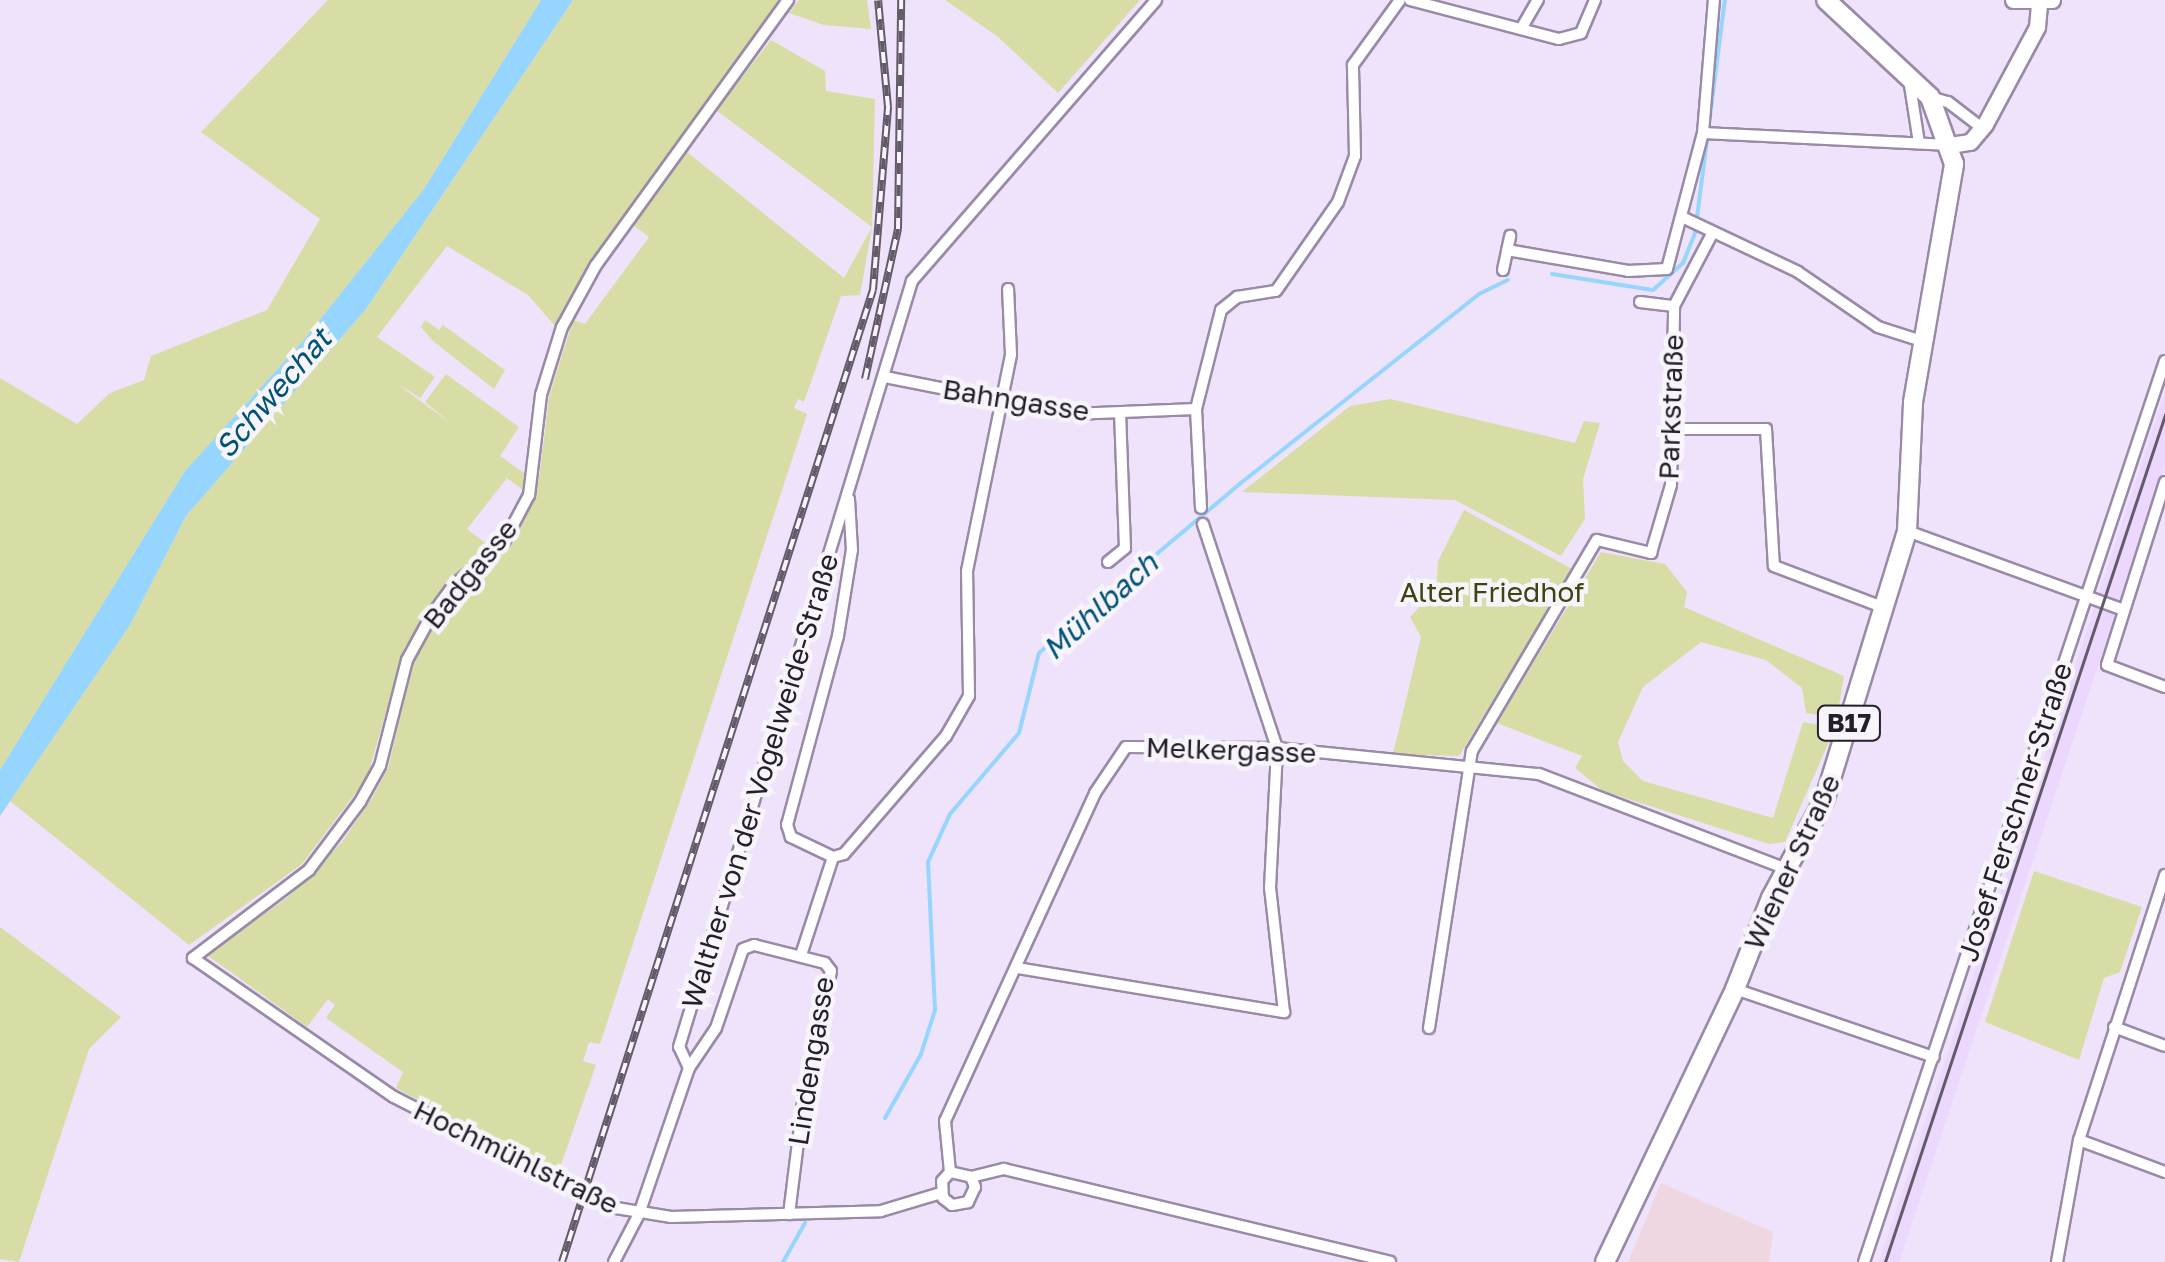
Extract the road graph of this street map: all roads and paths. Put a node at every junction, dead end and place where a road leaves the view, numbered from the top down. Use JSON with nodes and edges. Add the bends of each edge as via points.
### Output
{"nodes":[{"id":1,"x":788,"y":0,"type":"edge"},
{"id":2,"x":1156,"y":0,"type":"edge"},
{"id":3,"x":1400,"y":0,"type":"edge"},
{"id":4,"x":1410,"y":0,"type":"edge"},
{"id":5,"x":1538,"y":0,"type":"edge"},
{"id":6,"x":1595,"y":0,"type":"edge"},
{"id":7,"x":1714,"y":0,"type":"edge"},
{"id":8,"x":1826,"y":0,"type":"edge"},
{"id":9,"x":2013,"y":0,"type":"edge"},
{"id":10,"x":2044,"y":1,"type":"edge"},
{"id":11,"x":1521,"y":30,"type":"junction"},
{"id":12,"x":1908,"y":73,"type":"junction"},
{"id":13,"x":1930,"y":98,"type":"junction"},
{"id":14,"x":1982,"y":128,"type":"junction"},
{"id":15,"x":1709,"y":133,"type":"junction"},
{"id":16,"x":1919,"y":143,"type":"junction"},
{"id":17,"x":1950,"y":146,"type":"junction"},
{"id":18,"x":1698,"y":225,"type":"junction"},
{"id":19,"x":1510,"y":236,"type":"dead end"},
{"id":20,"x":1507,"y":250,"type":"junction"},
{"id":21,"x":1503,"y":270,"type":"dead end"},
{"id":22,"x":1008,"y":289,"type":"dead end"},
{"id":23,"x":1640,"y":302,"type":"dead end"},
{"id":24,"x":1674,"y":306,"type":"junction"},
{"id":25,"x":1922,"y":341,"type":"junction"},
{"id":26,"x":2165,"y":361,"type":"edge"},
{"id":27,"x":884,"y":377,"type":"junction"},
{"id":28,"x":1002,"y":402,"type":"junction"},
{"id":29,"x":1196,"y":409,"type":"junction"},
{"id":30,"x":1120,"y":414,"type":"junction"},
{"id":31,"x":1674,"y":430,"type":"junction"},
{"id":32,"x":2165,"y":482,"type":"edge"},
{"id":33,"x":849,"y":493,"type":"junction"},
{"id":34,"x":1201,"y":508,"type":"dead end"},
{"id":35,"x":1203,"y":524,"type":"dead end"},
{"id":36,"x":1907,"y":531,"type":"junction"},
{"id":37,"x":1108,"y":562,"type":"dead end"},
{"id":38,"x":2086,"y":598,"type":"junction"},
{"id":39,"x":1880,"y":606,"type":"junction"},
{"id":40,"x":2124,"y":610,"type":"junction"},
{"id":41,"x":2165,"y":687,"type":"edge"},
{"id":42,"x":1277,"y":748,"type":"junction"},
{"id":43,"x":1471,"y":764,"type":"junction"},
{"id":44,"x":834,"y":857,"type":"junction"},
{"id":45,"x":1787,"y":869,"type":"junction"},
{"id":46,"x":2165,"y":875,"type":"edge"},
{"id":47,"x":2162,"y":897,"type":"edge"},
{"id":48,"x":802,"y":955,"type":"junction"},
{"id":49,"x":193,"y":958,"type":"joint"},
{"id":50,"x":1017,"y":968,"type":"junction"},
{"id":51,"x":1735,"y":989,"type":"junction"},
{"id":52,"x":2114,"y":1027,"type":"junction"},
{"id":53,"x":1429,"y":1028,"type":"dead end"},
{"id":54,"x":2165,"y":1046,"type":"edge"},
{"id":55,"x":1934,"y":1058,"type":"junction"},
{"id":56,"x":689,"y":1068,"type":"junction"},
{"id":57,"x":2080,"y":1140,"type":"junction"},
{"id":58,"x":950,"y":1172,"type":"junction"},
{"id":59,"x":2165,"y":1172,"type":"edge"},
{"id":60,"x":971,"y":1177,"type":"junction"},
{"id":61,"x":941,"y":1193,"type":"junction"},
{"id":62,"x":639,"y":1214,"type":"junction"},
{"id":63,"x":788,"y":1214,"type":"junction"},
{"id":64,"x":614,"y":1262,"type":"edge"},
{"id":65,"x":1390,"y":1262,"type":"edge"},
{"id":66,"x":1605,"y":1262,"type":"edge"},
{"id":67,"x":1864,"y":1262,"type":"edge"},
{"id":68,"x":2057,"y":1262,"type":"edge"}],
"edges":[{"from":1,"to":49,"type":"street","name":"Badgasse","via":[[596,265],[562,327],[541,395],[529,496],[504,542],[453,586],[430,618],[407,660],[380,766],[360,802],[309,870]]},
{"from":2,"to":27,"type":"street","name":"Walther von der Vogelweide-Straße","via":[[912,280]]},
{"from":3,"to":29,"type":"street","via":[[1352,65],[1354,156],[1338,202],[1276,291],[1237,297],[1221,310]]},
{"from":4,"to":11,"type":"street"},
{"from":5,"to":11,"type":"street"},
{"from":6,"to":11,"type":"street","via":[[1581,33],[1559,39]]},
{"from":7,"to":15,"type":"street"},
{"from":8,"to":12,"type":"main road","number":"B17"},
{"from":9,"to":10,"type":"main road"},
{"from":10,"to":14,"type":"main road","via":[[2037,27]]},
{"from":12,"to":13,"type":"main road","number":"B17"},
{"from":12,"to":16,"type":"street"},
{"from":13,"to":14,"type":"street","via":[[1948,102]]},
{"from":13,"to":17,"type":"main road","number":"B17"},
{"from":14,"to":17,"type":"main road","via":[[1970,142]]},
{"from":15,"to":16,"type":"street"},
{"from":15,"to":18,"type":"street"},
{"from":16,"to":17,"type":"street"},
{"from":17,"to":25,"type":"main road","name":"Wiener Straße","number":"B17","via":[[1953,179]]},
{"from":18,"to":20,"type":"street","via":[[1667,269],[1628,272]]},
{"from":18,"to":24,"type":"street"},
{"from":18,"to":25,"type":"street","via":[[1798,272],[1878,327]]},
{"from":19,"to":20,"type":"street"},
{"from":20,"to":21,"type":"street"},
{"from":22,"to":28,"type":"street","name":"Lindengasse","via":[[1011,354]]},
{"from":23,"to":24,"type":"street"},
{"from":24,"to":31,"type":"street","name":"Parkstraße"},
{"from":25,"to":36,"type":"main road","name":"Wiener Straße","number":"B17"},
{"from":26,"to":38,"type":"street","name":"Josef Ferschner-Straße"},
{"from":27,"to":28,"type":"street","name":"Bahngasse"},
{"from":27,"to":33,"type":"street","name":"Walther von der Vogelweide-Straße"},
{"from":28,"to":30,"type":"street","name":"Bahngasse"},
{"from":28,"to":44,"type":"street","name":"Lindengasse","via":[[967,571],[973,678],[946,736],[844,854]]},
{"from":29,"to":30,"type":"street","name":"Bahngasse"},
{"from":29,"to":34,"type":"street"},
{"from":30,"to":37,"type":"street","via":[[1125,548]]},
{"from":31,"to":39,"type":"street","via":[[1766,429],[1774,566]]},
{"from":31,"to":43,"type":"street","name":"Parkstraße","via":[[1671,485],[1651,552],[1597,540],[1472,751]]},
{"from":32,"to":40,"type":"street","name":"Josef Ferschner-Straße"},
{"from":33,"to":44,"type":"street","name":"Walther von der Vogelweide-Straße","via":[[852,550],[838,636],[786,825],[791,837]]},
{"from":33,"to":56,"type":"street","name":"Walther von der Vogelweide-Straße","via":[[679,1047]]},
{"from":35,"to":42,"type":"street"},
{"from":36,"to":38,"type":"street"},
{"from":36,"to":39,"type":"main road","name":"Wiener Straße","number":"B17"},
{"from":38,"to":40,"type":"street"},
{"from":38,"to":55,"type":"street","name":"Josef Ferschner-Straße"},
{"from":39,"to":45,"type":"main road","name":"Wiener Straße","number":"B17","via":[[1825,798]]},
{"from":40,"to":41,"type":"street","name":"Josef Ferschner-Straße","via":[[2107,666]]},
{"from":42,"to":43,"type":"street","name":"Melkergasse"},
{"from":42,"to":50,"type":"street","name":"Melkergasse","via":[[1136,745],[1120,751]]},
{"from":42,"to":50,"type":"street","via":[[1270,888],[1284,1012]]},
{"from":43,"to":45,"type":"street","name":"Melkergasse","via":[[1539,774]]},
{"from":43,"to":53,"type":"street"},
{"from":44,"to":48,"type":"street","name":"Lindengasse"},
{"from":45,"to":51,"type":"main road","name":"Wiener Straße","number":"B17"},
{"from":46,"to":47,"type":"street"},
{"from":47,"to":52,"type":"street"},
{"from":48,"to":56,"type":"street","name":"Walther von der Vogelweide-Straße","via":[[754,945],[743,950],[716,1028]]},
{"from":48,"to":63,"type":"street","name":"Lindengasse","via":[[831,971]]},
{"from":49,"to":62,"type":"street","name":"Hochmühlstraße","via":[[394,1098],[562,1185]]},
{"from":50,"to":58,"type":"street","name":"Melkergasse","via":[[945,1121]]},
{"from":51,"to":55,"type":"street"},
{"from":51,"to":66,"type":"main road","name":"Wiener Straße","number":"B17"},
{"from":52,"to":54,"type":"street"},
{"from":52,"to":57,"type":"street"},
{"from":55,"to":67,"type":"street","name":"Josef Ferschner-Straße"},
{"from":56,"to":62,"type":"street","name":"Walther von der Vogelweide-Straße"},
{"from":57,"to":59,"type":"street"},
{"from":57,"to":68,"type":"street"},
{"from":58,"to":60,"type":"street"},
{"from":58,"to":61,"type":"street"},
{"from":60,"to":61,"type":"street","name":"Hochmühlstraße","via":[[975,1187],[968,1202],[952,1204]]},
{"from":60,"to":65,"type":"street","via":[[1004,1170]]},
{"from":61,"to":63,"type":"street","name":"Hochmühlstraße","via":[[881,1211]]},
{"from":62,"to":63,"type":"street","name":"Hochmühlstraße"},
{"from":62,"to":64,"type":"street","name":"Walther von der Vogelweide-Straße"}]}
